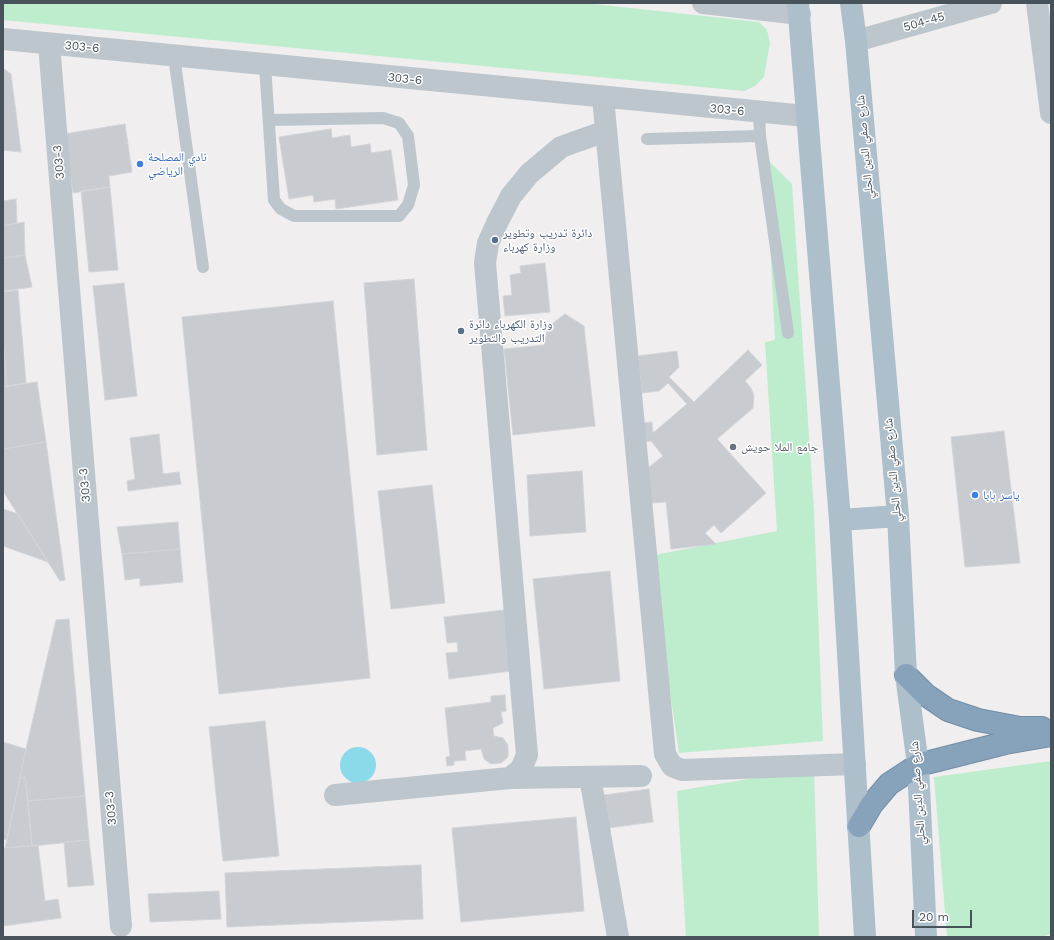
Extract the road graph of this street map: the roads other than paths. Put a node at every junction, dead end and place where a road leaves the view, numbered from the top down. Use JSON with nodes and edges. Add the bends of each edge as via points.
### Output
{"nodes":[{"id":1,"x":703,"y":3,"type":"edge"},
{"id":2,"x":851,"y":3,"type":"edge"},
{"id":3,"x":991,"y":3,"type":"edge"},
{"id":4,"x":1037,"y":3,"type":"edge"},
{"id":5,"x":799,"y":8,"type":"edge"},
{"id":6,"x":3,"y":39,"type":"edge"},
{"id":7,"x":856,"y":42,"type":"junction"},
{"id":8,"x":49,"y":44,"type":"junction"},
{"id":9,"x":174,"y":56,"type":"junction"},
{"id":10,"x":266,"y":65,"type":"junction"},
{"id":11,"x":603,"y":98,"type":"junction"},
{"id":12,"x":759,"y":112,"type":"junction"},
{"id":13,"x":1051,"y":113,"type":"edge"},
{"id":14,"x":806,"y":116,"type":"junction"},
{"id":15,"x":269,"y":120,"type":"junction"},
{"id":16,"x":606,"y":131,"type":"junction"},
{"id":17,"x":760,"y":136,"type":"junction"},
{"id":18,"x":647,"y":139,"type":"dead end"},
{"id":19,"x":203,"y":267,"type":"dead end"},
{"id":20,"x":788,"y":333,"type":"dead end"},
{"id":21,"x":898,"y":516,"type":"junction"},
{"id":22,"x":840,"y":520,"type":"junction"},
{"id":23,"x":906,"y":675,"type":"junction"},
{"id":24,"x":1051,"y":728,"type":"edge"},
{"id":25,"x":1051,"y":735,"type":"edge"},
{"id":26,"x":855,"y":764,"type":"junction"},
{"id":27,"x":918,"y":765,"type":"junction"},
{"id":28,"x":641,"y":776,"type":"dead end"},
{"id":29,"x":590,"y":777,"type":"junction"},
{"id":30,"x":510,"y":778,"type":"junction"},
{"id":31,"x":335,"y":796,"type":"dead end"},
{"id":32,"x":859,"y":826,"type":"junction"},
{"id":33,"x":121,"y":926,"type":"dead end"},
{"id":34,"x":618,"y":937,"type":"edge"},
{"id":35,"x":865,"y":937,"type":"edge"},
{"id":36,"x":926,"y":937,"type":"edge"}],
"edges":[{"from":1,"to":5,"type":"street"},
{"from":2,"to":7,"type":"main road","name":"شارع صفي الدين الحلي"},
{"from":3,"to":7,"type":"street","name":"504-45"},
{"from":4,"to":13,"type":"street"},
{"from":5,"to":14,"type":"main road"},
{"from":6,"to":8,"type":"street","name":"303-6"},
{"from":7,"to":21,"type":"main road","name":"شارع صفي الدين الحلي"},
{"from":8,"to":9,"type":"street","name":"303-6"},
{"from":8,"to":33,"type":"street","name":"303-3"},
{"from":9,"to":10,"type":"street","name":"303-6"},
{"from":9,"to":19,"type":"lane"},
{"from":10,"to":11,"type":"street","name":"303-6"},
{"from":10,"to":15,"type":"lane"},
{"from":11,"to":12,"type":"street","name":"303-6"},
{"from":11,"to":16,"type":"street"},
{"from":12,"to":14,"type":"street","name":"303-6"},
{"from":12,"to":17,"type":"lane"},
{"from":14,"to":22,"type":"main road"},
{"from":15,"to":15,"type":"lane","via":[[274,200],[281,209],[294,216],[399,216],[408,205],[414,185],[408,136],[399,123],[383,118]]},
{"from":16,"to":26,"type":"street","via":[[665,754],[672,766],[682,770]]},
{"from":16,"to":30,"type":"street","via":[[561,147],[529,174],[511,196],[488,242],[485,263],[527,755],[521,769]]},
{"from":17,"to":18,"type":"lane"},
{"from":17,"to":20,"type":"lane"},
{"from":21,"to":22,"type":"main road"},
{"from":21,"to":23,"type":"main road","name":"شارع صفي الدين الحلي"},
{"from":22,"to":26,"type":"main road"},
{"from":23,"to":24,"type":"highway","via":[[926,695],[948,710],[978,720],[1020,728]]},
{"from":23,"to":27,"type":"main road","name":"شارع صفي الدين الحلي"},
{"from":25,"to":27,"type":"highway","via":[[1005,743]]},
{"from":26,"to":32,"type":"main road"},
{"from":27,"to":32,"type":"highway","via":[[890,784],[872,804]]},
{"from":27,"to":36,"type":"main road","name":"شارع صفي الدين الحلي"},
{"from":28,"to":29,"type":"street"},
{"from":29,"to":30,"type":"street"},
{"from":29,"to":34,"type":"street"},
{"from":30,"to":31,"type":"street"},
{"from":32,"to":35,"type":"main road"}]}
